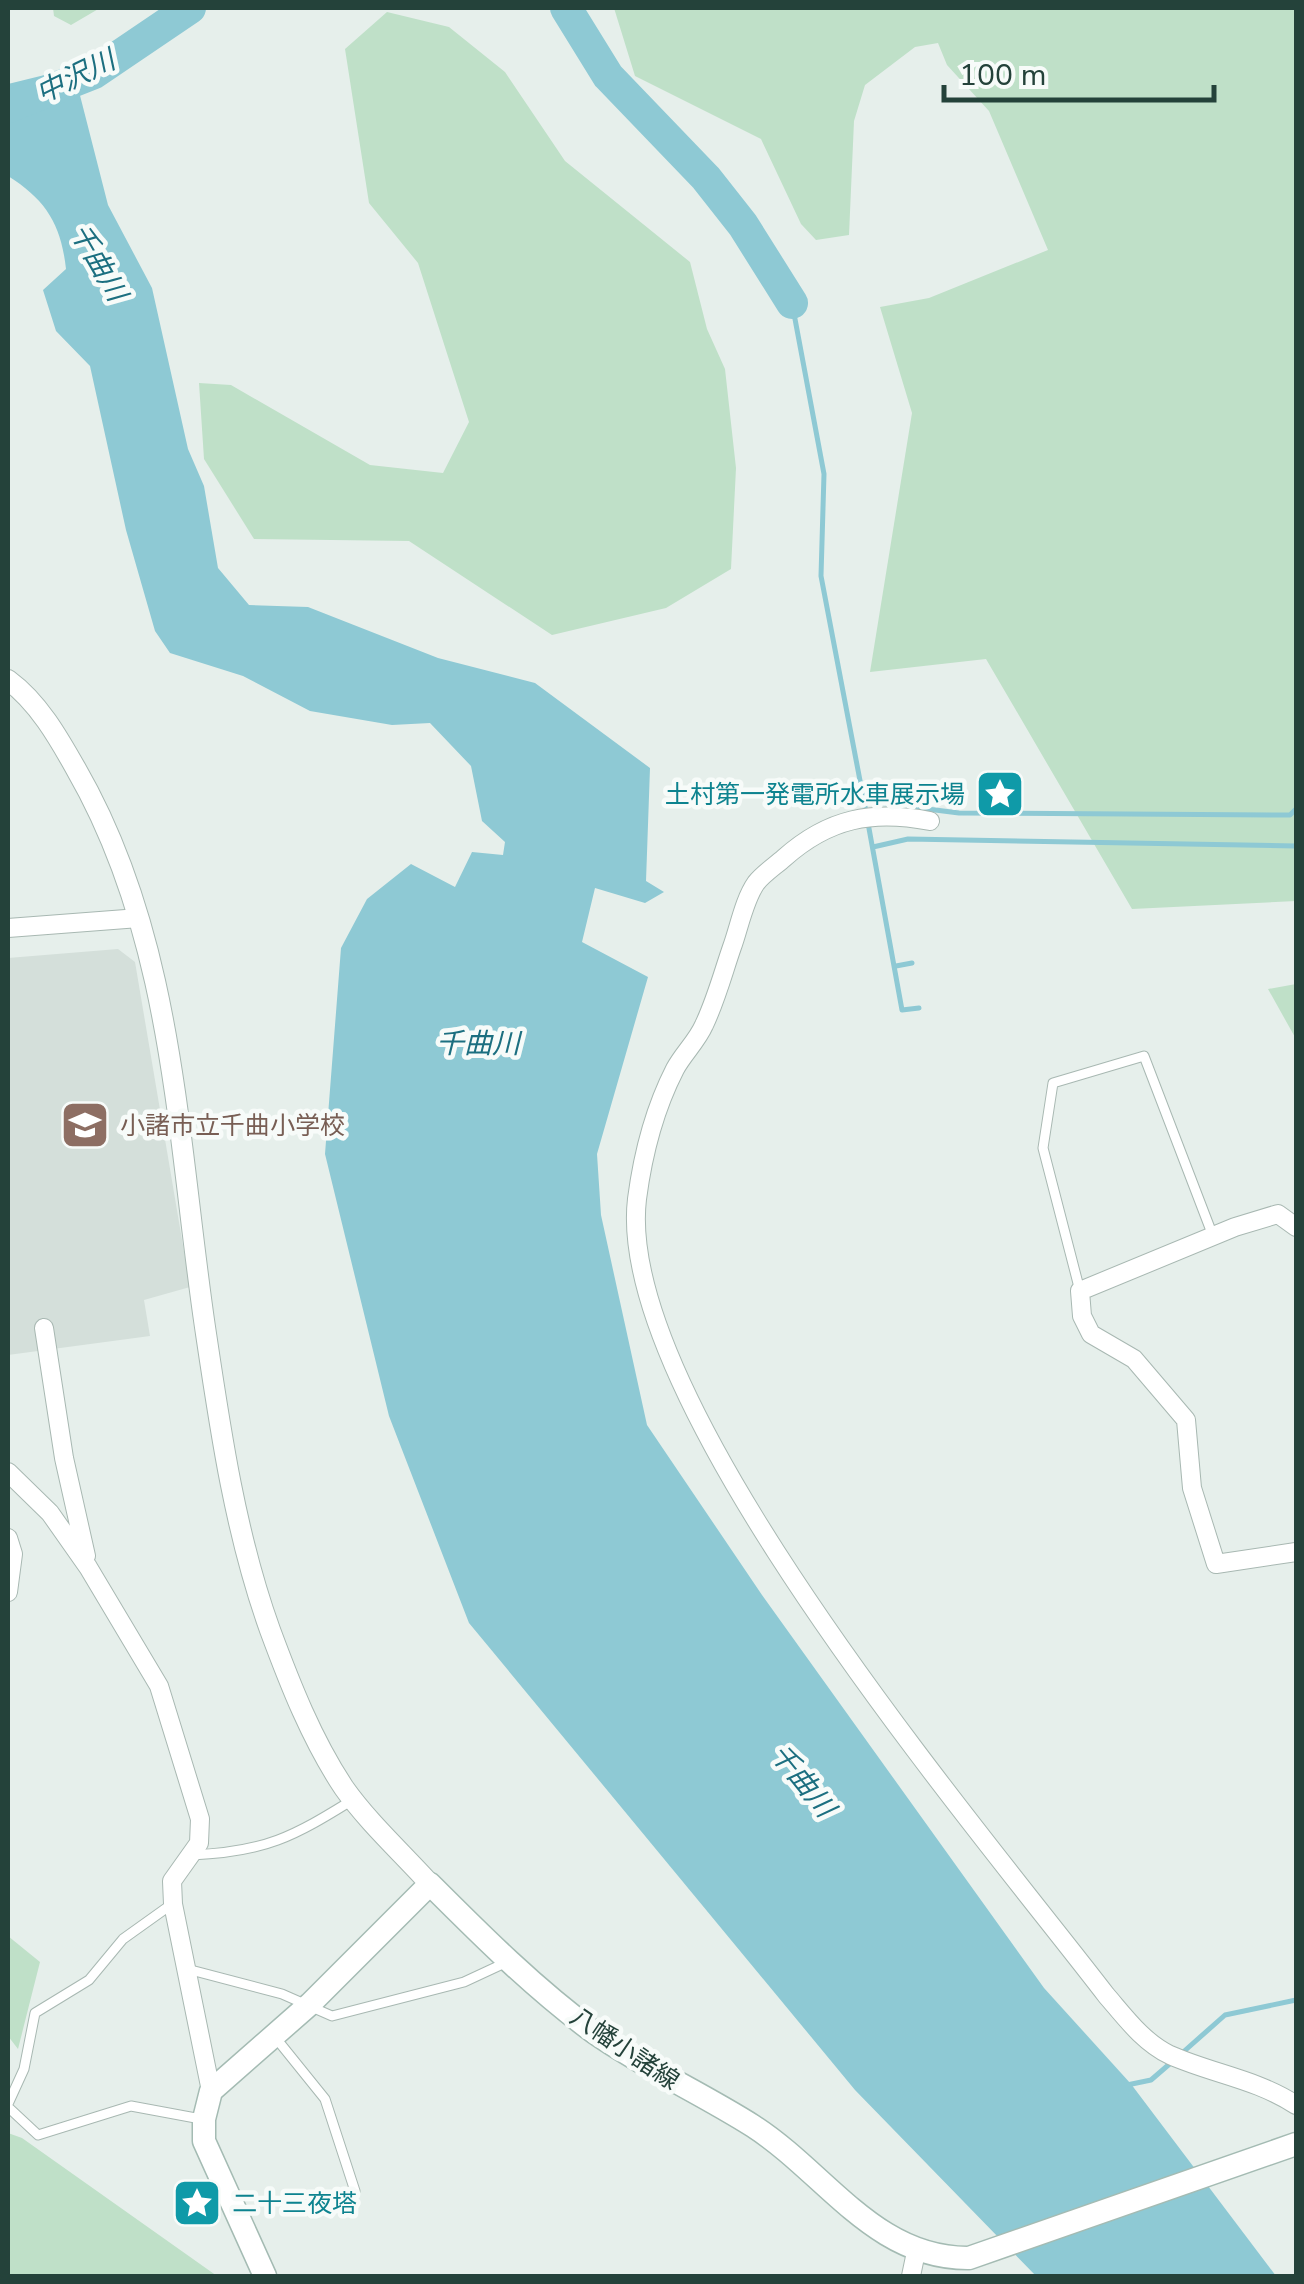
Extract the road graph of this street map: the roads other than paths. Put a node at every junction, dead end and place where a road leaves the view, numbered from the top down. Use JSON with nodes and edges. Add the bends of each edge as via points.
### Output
{"nodes":[{"id":1,"x":8,"y":680,"type":"edge"},
{"id":2,"x":930,"y":820,"type":"dead end"},
{"id":3,"x":139,"y":918,"type":"junction"},
{"id":4,"x":8,"y":928,"type":"edge"},
{"id":5,"x":1296,"y":1227,"type":"edge"},
{"id":6,"x":1214,"y":1237,"type":"junction"},
{"id":7,"x":1080,"y":1292,"type":"junction"},
{"id":8,"x":44,"y":1328,"type":"dead end"},
{"id":9,"x":8,"y":1472,"type":"edge"},
{"id":10,"x":8,"y":1538,"type":"edge"},
{"id":11,"x":1296,"y":1552,"type":"edge"},
{"id":12,"x":88,"y":1567,"type":"junction"},
{"id":13,"x":8,"y":1592,"type":"edge"},
{"id":14,"x":354,"y":1799,"type":"junction"},
{"id":15,"x":190,"y":1856,"type":"junction"},
{"id":16,"x":430,"y":1884,"type":"junction"},
{"id":17,"x":174,"y":1904,"type":"junction"},
{"id":18,"x":509,"y":1961,"type":"junction"},
{"id":19,"x":187,"y":1969,"type":"junction"},
{"id":20,"x":310,"y":2004,"type":"junction"},
{"id":21,"x":273,"y":2034,"type":"junction"},
{"id":22,"x":211,"y":2091,"type":"junction"},
{"id":23,"x":8,"y":2105,"type":"edge"},
{"id":24,"x":1296,"y":2105,"type":"edge"},
{"id":25,"x":204,"y":2119,"type":"junction"},
{"id":26,"x":1295,"y":2144,"type":"edge"},
{"id":27,"x":354,"y":2191,"type":"dead end"},
{"id":28,"x":916,"y":2252,"type":"junction"},
{"id":29,"x":264,"y":2276,"type":"edge"},
{"id":30,"x":911,"y":2276,"type":"edge"}],
"edges":[{"from":1,"to":3,"type":"street","via":[[60,739],[104,816]]},
{"from":2,"to":24,"type":"street","via":[[890,813],[838,821],[755,884],[703,1028],[653,1115],[637,1202],[640,1270],[719,1458],[884,1710],[1139,2033],[1172,2056],[1270,2088]]},
{"from":3,"to":4,"type":"street"},
{"from":3,"to":14,"type":"street","via":[[172,1059],[234,1500],[269,1627],[302,1712]]},
{"from":5,"to":6,"type":"street","via":[[1278,1214]]},
{"from":6,"to":7,"type":"street"},
{"from":6,"to":7,"type":"lane","via":[[1144,1056],[1054,1083],[1044,1148]]},
{"from":7,"to":11,"type":"street","via":[[1092,1334],[1134,1359],[1186,1420],[1192,1488],[1216,1564]]},
{"from":8,"to":12,"type":"street"},
{"from":9,"to":12,"type":"street","via":[[50,1513]]},
{"from":10,"to":13,"type":"street"},
{"from":12,"to":15,"type":"street","via":[[159,1686],[178,1736],[200,1819],[199,1843]]},
{"from":14,"to":15,"type":"lane","via":[[300,1833],[247,1852]]},
{"from":14,"to":16,"type":"street"},
{"from":15,"to":17,"type":"street","via":[[172,1881]]},
{"from":16,"to":18,"type":"main road","name":"八幡小諸線"},
{"from":16,"to":20,"type":"main road"},
{"from":17,"to":19,"type":"street"},
{"from":17,"to":23,"type":"lane","via":[[123,1939],[89,1980],[36,2013]]},
{"from":18,"to":20,"type":"lane","via":[[464,1982],[332,2016]]},
{"from":18,"to":28,"type":"main road","name":"八幡小諸線","via":[[594,2032],[754,2127],[876,2230]]},
{"from":19,"to":20,"type":"lane"},
{"from":19,"to":22,"type":"street"},
{"from":20,"to":21,"type":"main road"},
{"from":21,"to":22,"type":"main road"},
{"from":21,"to":27,"type":"lane","via":[[325,2099]]},
{"from":22,"to":25,"type":"main road"},
{"from":23,"to":25,"type":"lane","via":[[38,2135],[130,2106]]},
{"from":25,"to":29,"type":"main road","via":[[214,2169]]},
{"from":26,"to":28,"type":"main road","name":"八幡小諸線","via":[[968,2258]]},
{"from":28,"to":30,"type":"street"}]}
